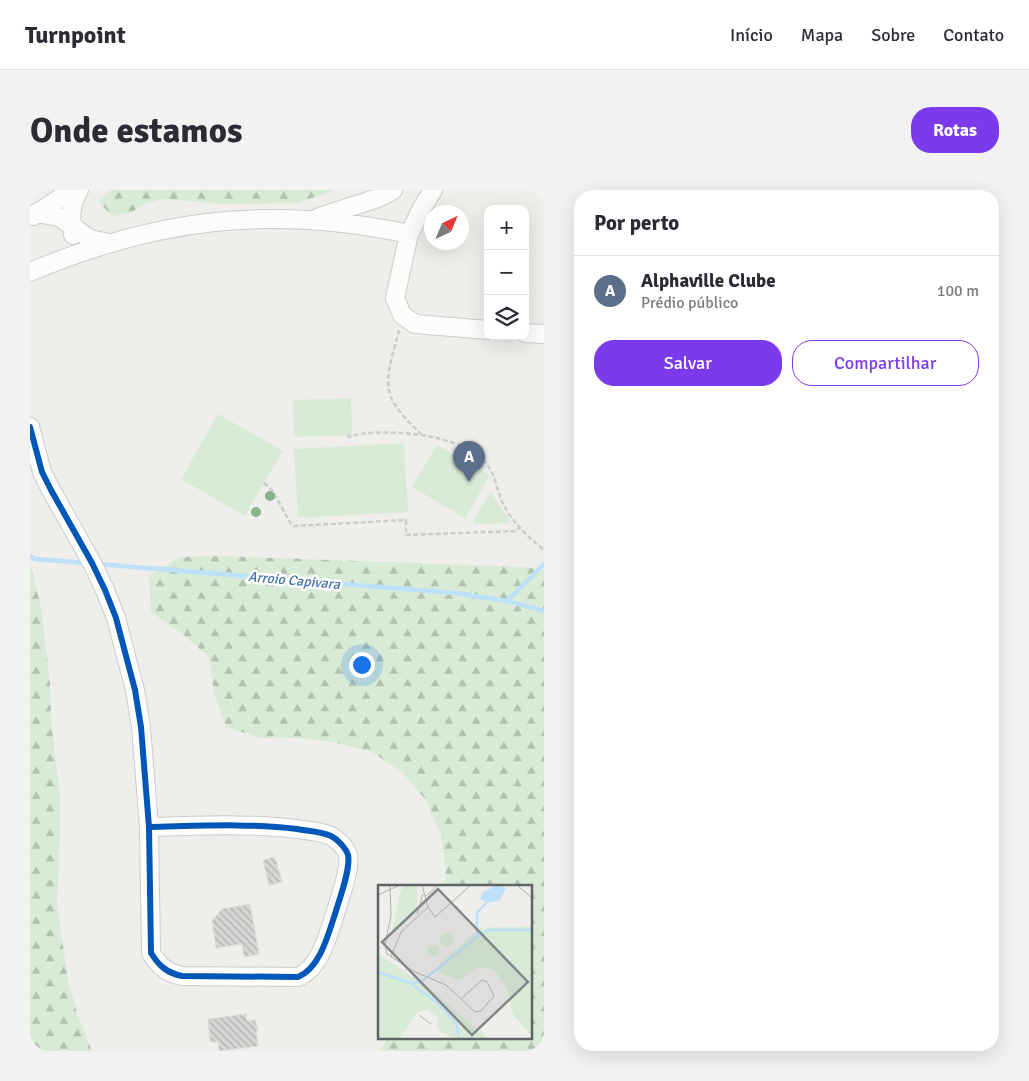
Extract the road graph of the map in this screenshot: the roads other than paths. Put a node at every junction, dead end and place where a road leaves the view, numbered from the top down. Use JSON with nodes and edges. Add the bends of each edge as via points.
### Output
{"nodes":[{"id":1,"x":72,"y":190,"type":"edge"},
{"id":2,"x":79,"y":190,"type":"edge"},
{"id":3,"x":394,"y":190,"type":"edge"},
{"id":4,"x":433,"y":190,"type":"edge"},
{"id":5,"x":378,"y":198,"type":"junction"},
{"id":6,"x":421,"y":198,"type":"edge"},
{"id":7,"x":33,"y":216,"type":"edge"},
{"id":8,"x":310,"y":219,"type":"junction"},
{"id":9,"x":371,"y":226,"type":"junction"},
{"id":10,"x":72,"y":227,"type":"junction"},
{"id":11,"x":409,"y":234,"type":"junction"},
{"id":12,"x":108,"y":243,"type":"junction"},
{"id":13,"x":66,"y":258,"type":"junction"},
{"id":14,"x":30,"y":272,"type":"edge"},
{"id":15,"x":484,"y":330,"type":"edge"},
{"id":16,"x":529,"y":333,"type":"edge"},
{"id":17,"x":544,"y":334,"type":"edge"},
{"id":18,"x":30,"y":427,"type":"edge"},
{"id":19,"x":149,"y":827,"type":"junction"}],
"edges":[{"from":1,"to":7,"type":"street"},
{"from":2,"to":10,"type":"street","via":[[70,214]]},
{"from":3,"to":5,"type":"street"},
{"from":4,"to":6,"type":"street"},
{"from":5,"to":8,"type":"street"},
{"from":5,"to":9,"type":"street","via":[[370,211]]},
{"from":6,"to":11,"type":"street"},
{"from":7,"to":10,"type":"street","via":[[59,217]]},
{"from":8,"to":9,"type":"street"},
{"from":8,"to":12,"type":"street","via":[[264,218],[204,224]]},
{"from":9,"to":11,"type":"street"},
{"from":10,"to":12,"type":"street","via":[[90,239]]},
{"from":10,"to":13,"type":"street","via":[[73,246]]},
{"from":11,"to":15,"type":"street","via":[[395,298],[402,315],[416,324]]},
{"from":12,"to":13,"type":"street"},
{"from":13,"to":14,"type":"street"},
{"from":16,"to":17,"type":"street"},
{"from":18,"to":19,"type":"street","via":[[42,472],[96,572],[124,644],[141,727]]},
{"from":19,"to":19,"type":"street","via":[[151,953],[158,964],[182,976],[298,977],[317,962],[348,867],[348,854],[332,836],[284,828]]}]}
